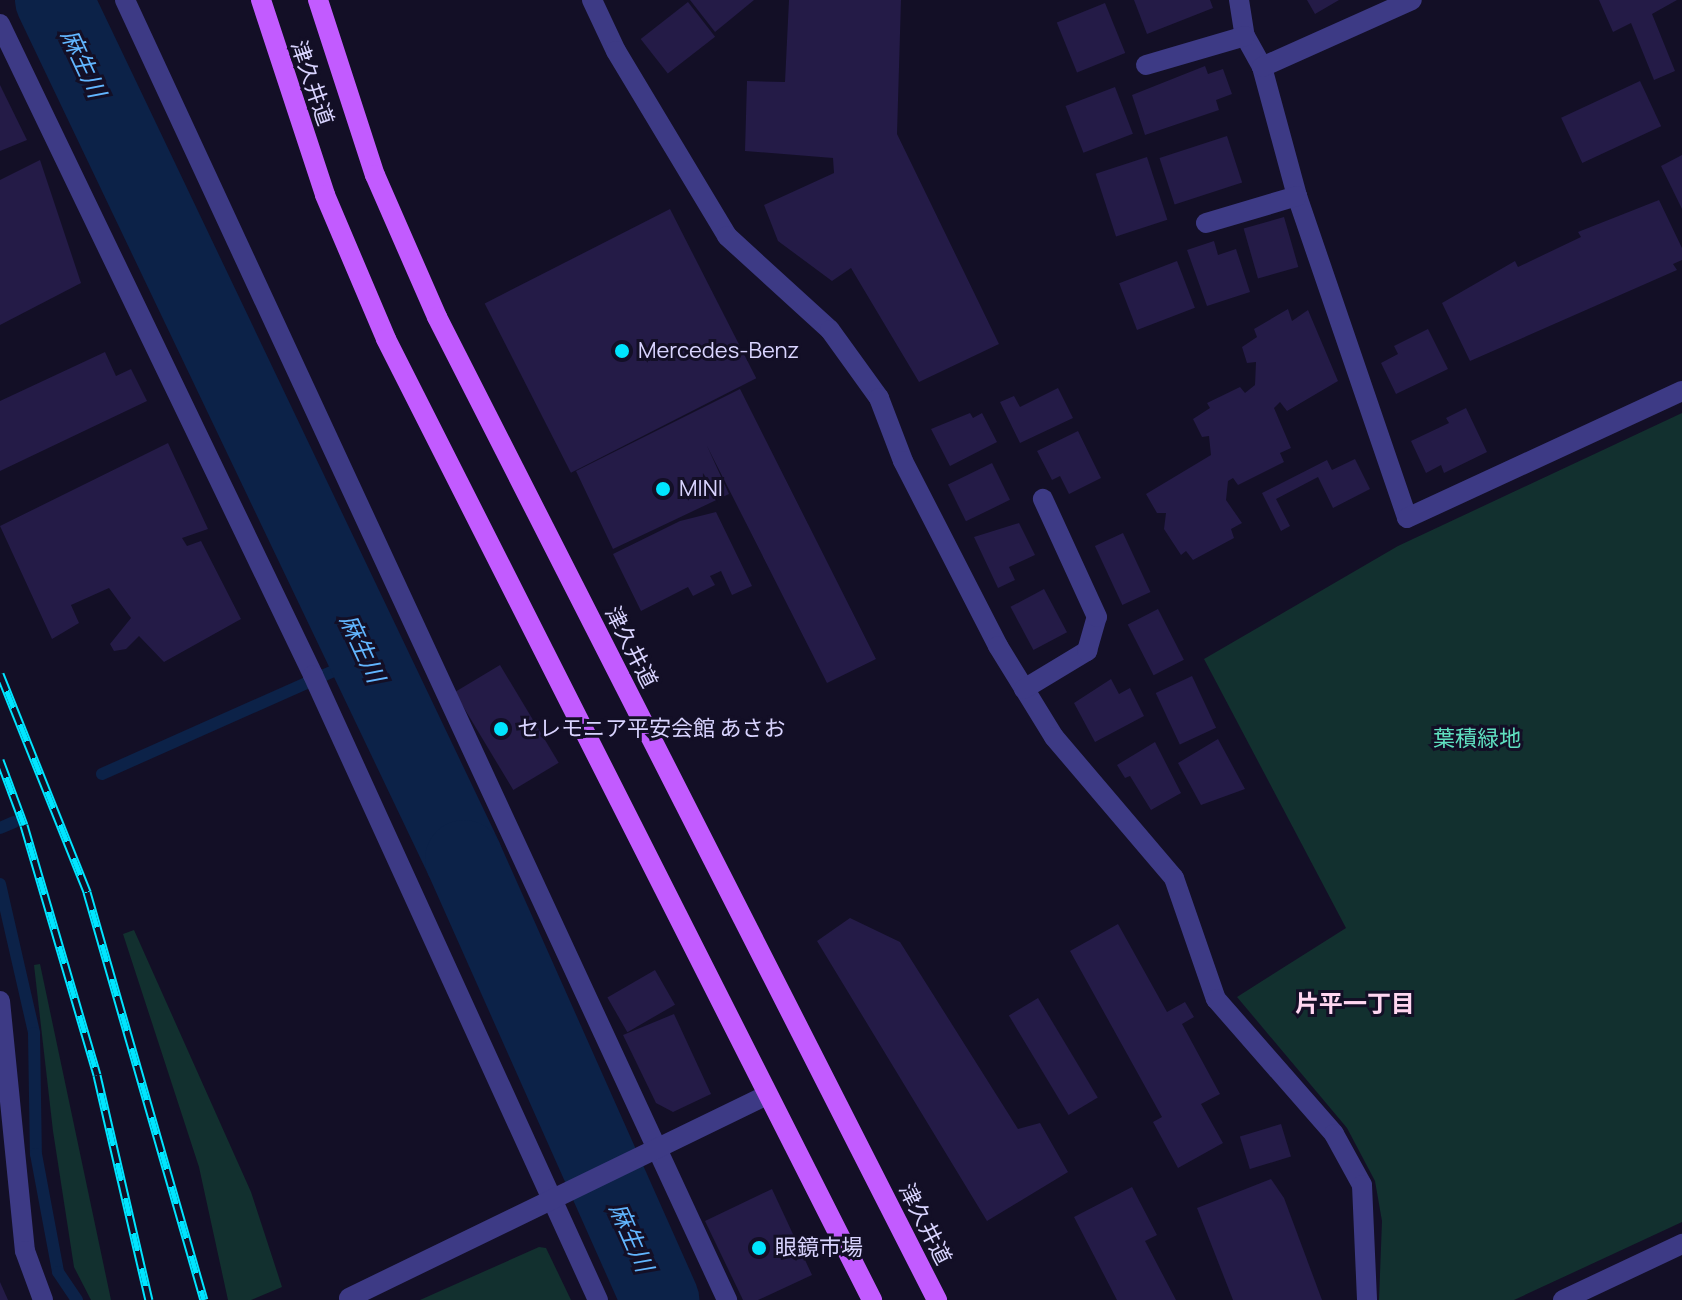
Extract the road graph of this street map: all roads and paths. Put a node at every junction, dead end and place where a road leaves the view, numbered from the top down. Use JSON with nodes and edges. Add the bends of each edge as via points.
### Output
{"nodes":[{"id":1,"x":125,"y":0,"type":"edge"},
{"id":2,"x":261,"y":0,"type":"edge"},
{"id":3,"x":318,"y":0,"type":"edge"},
{"id":4,"x":592,"y":0,"type":"edge"},
{"id":5,"x":1239,"y":0,"type":"edge"},
{"id":6,"x":1412,"y":0,"type":"edge"},
{"id":7,"x":0,"y":24,"type":"edge"},
{"id":8,"x":1245,"y":36,"type":"junction"},
{"id":9,"x":1146,"y":65,"type":"dead end"},
{"id":10,"x":1262,"y":67,"type":"junction"},
{"id":11,"x":1297,"y":196,"type":"junction"},
{"id":12,"x":1206,"y":223,"type":"dead end"},
{"id":13,"x":1682,"y":391,"type":"edge"},
{"id":14,"x":1043,"y":499,"type":"dead end"},
{"id":15,"x":1024,"y":689,"type":"junction"},
{"id":16,"x":0,"y":1001,"type":"edge"},
{"id":17,"x":767,"y":1095,"type":"junction"},
{"id":18,"x":647,"y":1153,"type":"junction"},
{"id":19,"x":561,"y":1195,"type":"junction"},
{"id":20,"x":1682,"y":1244,"type":"edge"},
{"id":21,"x":349,"y":1298,"type":"edge"},
{"id":22,"x":43,"y":1300,"type":"edge"},
{"id":23,"x":598,"y":1300,"type":"edge"},
{"id":24,"x":727,"y":1300,"type":"edge"},
{"id":25,"x":872,"y":1300,"type":"edge"},
{"id":26,"x":937,"y":1300,"type":"edge"},
{"id":27,"x":1367,"y":1300,"type":"edge"},
{"id":28,"x":1563,"y":1300,"type":"edge"}],
"edges":[{"from":1,"to":18,"type":"street"},
{"from":2,"to":17,"type":"main road","name":"津久井道","via":[[325,195],[386,339]]},
{"from":3,"to":26,"type":"main road","name":"津久井道","via":[[375,175],[437,317]]},
{"from":4,"to":15,"type":"street","via":[[616,51],[727,236],[830,330],[879,398],[949,556]]},
{"from":5,"to":8,"type":"street"},
{"from":6,"to":10,"type":"street"},
{"from":7,"to":19,"type":"street"},
{"from":8,"to":9,"type":"street"},
{"from":8,"to":10,"type":"street"},
{"from":10,"to":11,"type":"street"},
{"from":11,"to":12,"type":"street"},
{"from":11,"to":13,"type":"street","via":[[1407,518]]},
{"from":14,"to":15,"type":"street","via":[[1097,617],[1087,651]]},
{"from":15,"to":27,"type":"street","via":[[1054,737],[1174,878],[1216,999],[1334,1134],[1362,1185]]},
{"from":16,"to":22,"type":"street","via":[[25,1251]]},
{"from":17,"to":18,"type":"street"},
{"from":17,"to":25,"type":"main road","name":"津久井道"},
{"from":18,"to":19,"type":"street"},
{"from":18,"to":24,"type":"street"},
{"from":19,"to":21,"type":"street"},
{"from":19,"to":23,"type":"street"},
{"from":20,"to":28,"type":"street"}]}
